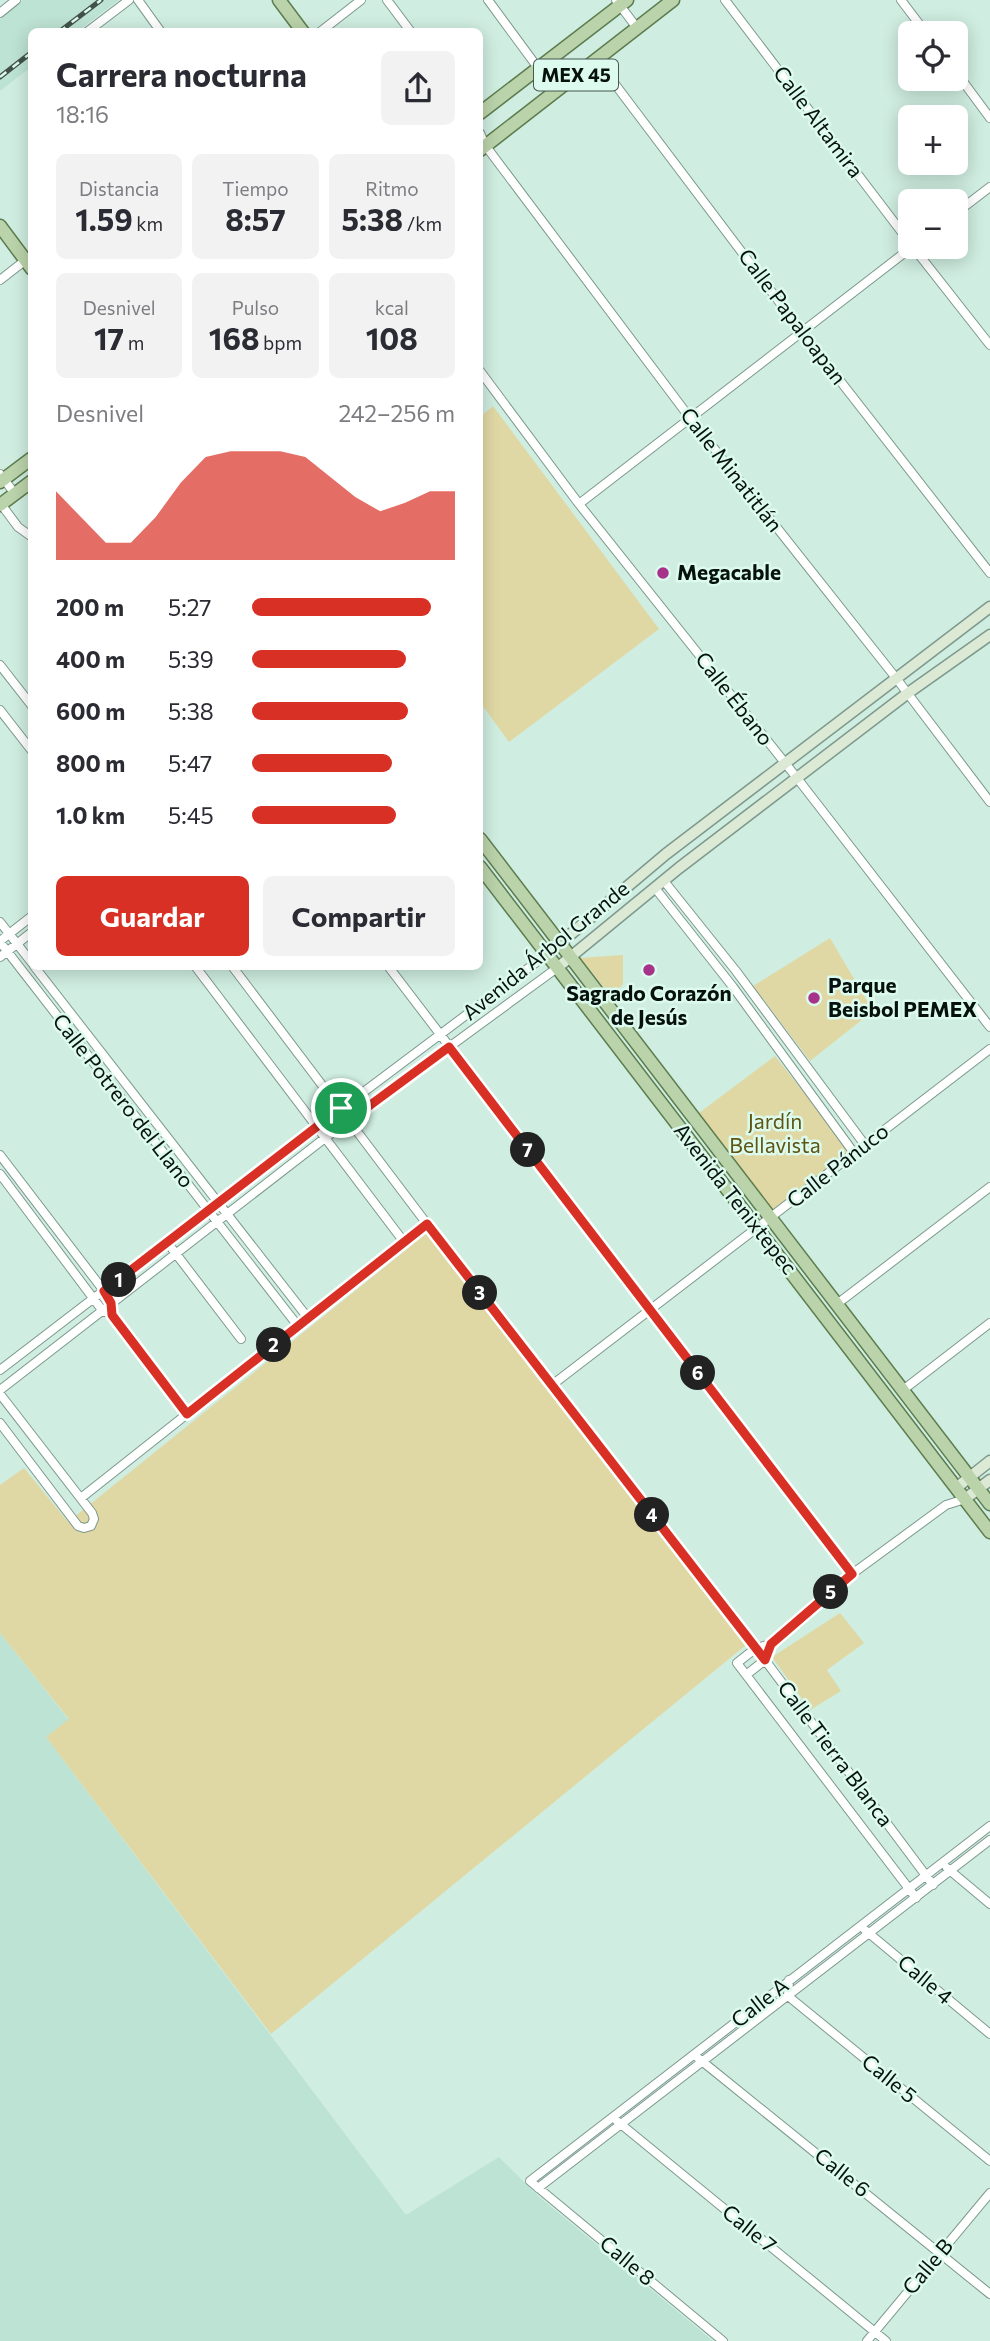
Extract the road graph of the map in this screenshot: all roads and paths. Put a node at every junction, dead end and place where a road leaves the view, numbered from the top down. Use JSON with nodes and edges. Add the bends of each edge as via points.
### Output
{"nodes":[{"id":1,"x":16,"y":0,"type":"edge"},
{"id":2,"x":129,"y":0,"type":"edge"},
{"id":3,"x":138,"y":0,"type":"edge"},
{"id":4,"x":279,"y":0,"type":"edge"},
{"id":5,"x":361,"y":0,"type":"edge"},
{"id":6,"x":387,"y":0,"type":"edge"},
{"id":7,"x":488,"y":0,"type":"edge"},
{"id":8,"x":673,"y":0,"type":"edge"},
{"id":9,"x":726,"y":0,"type":"edge"},
{"id":10,"x":901,"y":0,"type":"edge"},
{"id":11,"x":621,"y":2,"type":"edge"},
{"id":12,"x":6,"y":3,"type":"edge"},
{"id":13,"x":0,"y":13,"type":"edge"},
{"id":14,"x":917,"y":21,"type":"edge"},
{"id":15,"x":92,"y":28,"type":"edge"},
{"id":16,"x":158,"y":28,"type":"edge"},
{"id":17,"x":300,"y":28,"type":"edge"},
{"id":18,"x":325,"y":28,"type":"edge"},
{"id":19,"x":408,"y":28,"type":"edge"},
{"id":20,"x":637,"y":28,"type":"junction"},
{"id":21,"x":596,"y":59,"type":"junction"},
{"id":22,"x":538,"y":68,"type":"junction"},
{"id":23,"x":968,"y":88,"type":"edge"},
{"id":24,"x":555,"y":91,"type":"junction"},
{"id":25,"x":483,"y":112,"type":"edge"},
{"id":26,"x":990,"y":118,"type":"edge"},
{"id":27,"x":483,"y":147,"type":"edge"},
{"id":28,"x":483,"y":149,"type":"edge"},
{"id":29,"x":990,"y":187,"type":"edge"},
{"id":30,"x":968,"y":204,"type":"edge"},
{"id":31,"x":0,"y":226,"type":"edge"},
{"id":32,"x":898,"y":227,"type":"edge"},
{"id":33,"x":898,"y":257,"type":"edge"},
{"id":34,"x":922,"y":259,"type":"edge"},
{"id":35,"x":28,"y":260,"type":"edge"},
{"id":36,"x":28,"y":262,"type":"edge"},
{"id":37,"x":0,"y":279,"type":"edge"},
{"id":38,"x":802,"y":332,"type":"junction"},
{"id":39,"x":990,"y":345,"type":"edge"},
{"id":40,"x":483,"y":375,"type":"edge"},
{"id":41,"x":690,"y":418,"type":"junction"},
{"id":42,"x":28,"y":461,"type":"edge"},
{"id":43,"x":1,"y":478,"type":"edge"},
{"id":44,"x":28,"y":484,"type":"edge"},
{"id":45,"x":15,"y":494,"type":"junction"},
{"id":46,"x":579,"y":504,"type":"junction"},
{"id":47,"x":0,"y":505,"type":"edge"},
{"id":48,"x":28,"y":534,"type":"edge"},
{"id":49,"x":990,"y":573,"type":"edge"},
{"id":50,"x":990,"y":607,"type":"edge"},
{"id":51,"x":990,"y":635,"type":"edge"},
{"id":52,"x":0,"y":665,"type":"edge"},
{"id":53,"x":896,"y":678,"type":"junction"},
{"id":54,"x":908,"y":693,"type":"junction"},
{"id":55,"x":28,"y":701,"type":"edge"},
{"id":56,"x":0,"y":710,"type":"edge"},
{"id":57,"x":28,"y":746,"type":"edge"},
{"id":58,"x":785,"y":763,"type":"junction"},
{"id":59,"x":797,"y":778,"type":"junction"},
{"id":60,"x":990,"y":802,"type":"edge"},
{"id":61,"x":483,"y":843,"type":"edge"},
{"id":62,"x":483,"y":871,"type":"edge"},
{"id":63,"x":659,"y":884,"type":"junction"},
{"id":64,"x":28,"y":919,"type":"edge"},
{"id":65,"x":0,"y":922,"type":"edge"},
{"id":66,"x":9,"y":934,"type":"junction"},
{"id":67,"x":28,"y":935,"type":"edge"},
{"id":68,"x":0,"y":942,"type":"edge"},
{"id":69,"x":560,"y":943,"type":"junction"},
{"id":70,"x":17,"y":944,"type":"junction"},
{"id":71,"x":4,"y":954,"type":"edge"},
{"id":72,"x":546,"y":955,"type":"junction"},
{"id":73,"x":571,"y":957,"type":"junction"},
{"id":74,"x":28,"y":958,"type":"edge"},
{"id":75,"x":556,"y":968,"type":"junction"},
{"id":76,"x":38,"y":970,"type":"edge"},
{"id":77,"x":198,"y":970,"type":"edge"},
{"id":78,"x":235,"y":970,"type":"edge"},
{"id":79,"x":391,"y":970,"type":"edge"},
{"id":80,"x":990,"y":1027,"type":"edge"},
{"id":81,"x":440,"y":1034,"type":"junction"},
{"id":82,"x":449,"y":1047,"type":"junction"},
{"id":83,"x":990,"y":1049,"type":"edge"},
{"id":84,"x":341,"y":1108,"type":"junction"},
{"id":85,"x":350,"y":1120,"type":"junction"},
{"id":86,"x":317,"y":1127,"type":"junction"},
{"id":87,"x":325,"y":1138,"type":"junction"},
{"id":88,"x":864,"y":1145,"type":"junction"},
{"id":89,"x":854,"y":1153,"type":"junction"},
{"id":90,"x":0,"y":1155,"type":"edge"},
{"id":91,"x":0,"y":1174,"type":"edge"},
{"id":92,"x":990,"y":1187,"type":"edge"},
{"id":93,"x":218,"y":1203,"type":"junction"},
{"id":94,"x":208,"y":1210,"type":"junction"},
{"id":95,"x":227,"y":1214,"type":"junction"},
{"id":96,"x":771,"y":1217,"type":"junction"},
{"id":97,"x":217,"y":1222,"type":"junction"},
{"id":98,"x":427,"y":1224,"type":"junction"},
{"id":99,"x":757,"y":1228,"type":"junction"},
{"id":100,"x":167,"y":1242,"type":"junction"},
{"id":101,"x":404,"y":1242,"type":"junction"},
{"id":102,"x":176,"y":1254,"type":"junction"},
{"id":103,"x":266,"y":1264,"type":"junction"},
{"id":104,"x":256,"y":1272,"type":"junction"},
{"id":105,"x":104,"y":1291,"type":"junction"},
{"id":106,"x":94,"y":1298,"type":"junction"},
{"id":107,"x":111,"y":1303,"type":"junction"},
{"id":108,"x":837,"y":1304,"type":"junction"},
{"id":109,"x":102,"y":1310,"type":"junction"},
{"id":110,"x":650,"y":1310,"type":"junction"},
{"id":111,"x":112,"y":1315,"type":"junction"},
{"id":112,"x":308,"y":1318,"type":"junction"},
{"id":113,"x":990,"y":1323,"type":"edge"},
{"id":114,"x":298,"y":1326,"type":"junction"},
{"id":115,"x":241,"y":1339,"type":"dead end"},
{"id":116,"x":0,"y":1370,"type":"edge"},
{"id":117,"x":552,"y":1385,"type":"junction"},
{"id":118,"x":903,"y":1390,"type":"junction"},
{"id":119,"x":0,"y":1392,"type":"edge"},
{"id":120,"x":187,"y":1414,"type":"junction"},
{"id":121,"x":22,"y":1422,"type":"junction"},
{"id":122,"x":0,"y":1423,"type":"edge"},
{"id":123,"x":7,"y":1433,"type":"junction"},
{"id":124,"x":36,"y":1440,"type":"junction"},
{"id":125,"x":21,"y":1451,"type":"junction"},
{"id":126,"x":990,"y":1461,"type":"edge"},
{"id":127,"x":970,"y":1477,"type":"junction"},
{"id":128,"x":990,"y":1480,"type":"edge"},
{"id":129,"x":956,"y":1488,"type":"junction"},
{"id":130,"x":979,"y":1489,"type":"junction"},
{"id":131,"x":81,"y":1498,"type":"junction"},
{"id":132,"x":965,"y":1499,"type":"junction"},
{"id":133,"x":990,"y":1504,"type":"edge"},
{"id":134,"x":946,"y":1505,"type":"junction"},
{"id":135,"x":990,"y":1532,"type":"edge"},
{"id":136,"x":852,"y":1574,"type":"junction"},
{"id":137,"x":771,"y":1644,"type":"junction"},
{"id":138,"x":756,"y":1648,"type":"junction"},
{"id":139,"x":765,"y":1660,"type":"junction"},
{"id":140,"x":746,"y":1675,"type":"junction"},
{"id":141,"x":990,"y":1826,"type":"edge"},
{"id":142,"x":990,"y":1840,"type":"edge"},
{"id":143,"x":942,"y":1864,"type":"junction"},
{"id":144,"x":950,"y":1871,"type":"junction"},
{"id":145,"x":927,"y":1875,"type":"junction"},
{"id":146,"x":933,"y":1885,"type":"junction"},
{"id":147,"x":909,"y":1889,"type":"junction"},
{"id":148,"x":916,"y":1898,"type":"junction"},
{"id":149,"x":990,"y":1904,"type":"edge"},
{"id":150,"x":860,"y":1926,"type":"junction"},
{"id":151,"x":869,"y":1934,"type":"junction"},
{"id":152,"x":789,"y":1980,"type":"junction"},
{"id":153,"x":788,"y":1996,"type":"junction"},
{"id":154,"x":990,"y":2034,"type":"edge"},
{"id":155,"x":693,"y":2054,"type":"junction"},
{"id":156,"x":702,"y":2062,"type":"junction"},
{"id":157,"x":612,"y":2117,"type":"junction"},
{"id":158,"x":621,"y":2124,"type":"junction"},
{"id":159,"x":990,"y":2161,"type":"edge"},
{"id":160,"x":530,"y":2181,"type":"joint"},
{"id":161,"x":538,"y":2188,"type":"junction"},
{"id":162,"x":990,"y":2193,"type":"edge"},
{"id":163,"x":941,"y":2252,"type":"junction"},
{"id":164,"x":990,"y":2294,"type":"edge"},
{"id":165,"x":874,"y":2332,"type":"junction"},
{"id":166,"x":723,"y":2341,"type":"edge"},
{"id":167,"x":867,"y":2341,"type":"edge"},
{"id":168,"x":886,"y":2341,"type":"edge"}],
"edges":[{"from":1,"to":12,"type":"street"},
{"from":2,"to":15,"type":"street"},
{"from":3,"to":16,"type":"street"},
{"from":4,"to":17,"type":"main road"},
{"from":5,"to":18,"type":"street"},
{"from":6,"to":19,"type":"street"},
{"from":7,"to":22,"type":"street"},
{"from":8,"to":20,"type":"main road","number":"MEX 45"},
{"from":9,"to":32,"type":"street","name":"Calle Altamira"},
{"from":10,"to":14,"type":"street"},
{"from":11,"to":20,"type":"street"},
{"from":11,"to":22,"type":"main road","number":"MEX 45"},
{"from":12,"to":13,"type":"street"},
{"from":20,"to":21,"type":"main road","number":"MEX 45"},
{"from":21,"to":24,"type":"main road","number":"MEX 45"},
{"from":21,"to":38,"type":"street","name":"Calle Papaloapan"},
{"from":22,"to":24,"type":"street"},
{"from":22,"to":25,"type":"main road","number":"MEX 45"},
{"from":23,"to":26,"type":"street"},
{"from":24,"to":27,"type":"main road","number":"MEX 45"},
{"from":28,"to":41,"type":"street","name":"Calle Minatitlán"},
{"from":29,"to":30,"type":"street"},
{"from":31,"to":35,"type":"main road"},
{"from":33,"to":38,"type":"street"},
{"from":34,"to":39,"type":"street","name":"Calle Altamira"},
{"from":36,"to":37,"type":"street"},
{"from":38,"to":41,"type":"street"},
{"from":38,"to":49,"type":"street","name":"Calle Papaloapan"},
{"from":40,"to":46,"type":"street","name":"Calle Ébano"},
{"from":41,"to":46,"type":"street"},
{"from":41,"to":53,"type":"street","name":"Calle Minatitlán"},
{"from":42,"to":43,"type":"main road"},
{"from":43,"to":45,"type":"street"},
{"from":44,"to":45,"type":"main road"},
{"from":45,"to":47,"type":"main road"},
{"from":46,"to":58,"type":"street","name":"Calle Ébano"},
{"from":47,"to":48,"type":"street"},
{"from":50,"to":53,"type":"street","name":"Avenida Árbol Grande"},
{"from":51,"to":54,"type":"street","name":"Avenida Árbol Grande"},
{"from":52,"to":55,"type":"street"},
{"from":53,"to":54,"type":"street","name":"Calle Minatitlán"},
{"from":53,"to":58,"type":"street","name":"Avenida Árbol Grande"},
{"from":54,"to":59,"type":"street","name":"Avenida Árbol Grande"},
{"from":54,"to":60,"type":"street","name":"Calle Minatitlán"},
{"from":56,"to":57,"type":"street"},
{"from":58,"to":59,"type":"street","name":"Calle Ébano"},
{"from":58,"to":69,"type":"street","name":"Avenida Árbol Grande"},
{"from":59,"to":63,"type":"street","name":"Avenida Árbol Grande"},
{"from":59,"to":80,"type":"street","name":"Calle Ébano"},
{"from":61,"to":69,"type":"main road","name":"Avenida Tenixtepec"},
{"from":62,"to":72,"type":"main road","name":"Avenida Tenixtepec"},
{"from":63,"to":73,"type":"street","name":"Avenida Árbol Grande"},
{"from":63,"to":88,"type":"street","via":[[736,971]]},
{"from":63,"to":89,"type":"street"},
{"from":64,"to":66,"type":"street"},
{"from":65,"to":66,"type":"street","name":"Calle Potrero del Llano"},
{"from":66,"to":68,"type":"street"},
{"from":66,"to":70,"type":"street","name":"Calle Potrero del Llano"},
{"from":67,"to":70,"type":"street"},
{"from":68,"to":71,"type":"street","name":"Calle Potrero del Llano"},
{"from":69,"to":72,"type":"street","name":"Avenida Árbol Grande"},
{"from":69,"to":73,"type":"main road","name":"Avenida Tenixtepec"},
{"from":70,"to":71,"type":"street"},
{"from":70,"to":74,"type":"street","name":"Calle Potrero del Llano"},
{"from":71,"to":94,"type":"street","name":"Calle Potrero del Llano"},
{"from":72,"to":75,"type":"main road","name":"Avenida Tenixtepec"},
{"from":72,"to":81,"type":"street","name":"Avenida Árbol Grande"},
{"from":73,"to":75,"type":"street","name":"Avenida Árbol Grande"},
{"from":73,"to":96,"type":"main road","name":"Avenida Tenixtepec"},
{"from":75,"to":82,"type":"street","name":"Avenida Árbol Grande"},
{"from":75,"to":99,"type":"main road","name":"Avenida Tenixtepec"},
{"from":76,"to":93,"type":"street","name":"Calle Potrero del Llano"},
{"from":77,"to":86,"type":"street"},
{"from":78,"to":84,"type":"street","name":"Calle Tierra Blanca"},
{"from":79,"to":81,"type":"street"},
{"from":81,"to":82,"type":"street"},
{"from":81,"to":84,"type":"street","name":"Avenida Árbol Grande"},
{"from":82,"to":85,"type":"street","name":"Avenida Árbol Grande"},
{"from":82,"to":110,"type":"street"},
{"from":83,"to":88,"type":"street","name":"Calle Pánuco"},
{"from":84,"to":85,"type":"street","name":"Calle Tierra Blanca"},
{"from":84,"to":86,"type":"street","name":"Avenida Árbol Grande"},
{"from":85,"to":87,"type":"street","name":"Avenida Árbol Grande"},
{"from":85,"to":98,"type":"street","name":"Calle Tierra Blanca"},
{"from":86,"to":87,"type":"street"},
{"from":86,"to":93,"type":"street","name":"Avenida Árbol Grande"},
{"from":87,"to":95,"type":"street","name":"Avenida Árbol Grande"},
{"from":87,"to":101,"type":"street"},
{"from":88,"to":89,"type":"street","name":"Calle Pánuco"},
{"from":89,"to":96,"type":"street","name":"Calle Pánuco"},
{"from":90,"to":105,"type":"street"},
{"from":91,"to":106,"type":"street"},
{"from":92,"to":108,"type":"street"},
{"from":93,"to":94,"type":"street","name":"Avenida Árbol Grande"},
{"from":93,"to":95,"type":"street","name":"Calle Potrero del Llano"},
{"from":94,"to":97,"type":"street","name":"Calle Potrero del Llano"},
{"from":94,"to":100,"type":"street","name":"Avenida Árbol Grande"},
{"from":95,"to":97,"type":"street","name":"Avenida Árbol Grande"},
{"from":95,"to":103,"type":"street","name":"Calle Potrero del Llano"},
{"from":96,"to":99,"type":"street","name":"Calle Pánuco"},
{"from":96,"to":108,"type":"main road","name":"Avenida Tenixtepec"},
{"from":97,"to":102,"type":"street","name":"Avenida Árbol Grande"},
{"from":97,"to":104,"type":"street","name":"Calle Potrero del Llano"},
{"from":98,"to":101,"type":"street"},
{"from":98,"to":117,"type":"street","name":"Calle Tierra Blanca"},
{"from":99,"to":110,"type":"street","name":"Calle Pánuco"},
{"from":99,"to":129,"type":"main road","name":"Avenida Tenixtepec"},
{"from":100,"to":102,"type":"street"},
{"from":100,"to":105,"type":"street","name":"Avenida Árbol Grande"},
{"from":101,"to":112,"type":"street"},
{"from":102,"to":107,"type":"street","name":"Avenida Árbol Grande"},
{"from":102,"to":115,"type":"street"},
{"from":103,"to":104,"type":"street"},
{"from":103,"to":112,"type":"street","name":"Calle Potrero del Llano"},
{"from":104,"to":114,"type":"street","name":"Calle Potrero del Llano"},
{"from":105,"to":106,"type":"street","name":"Avenida Árbol Grande"},
{"from":105,"to":107,"type":"street"},
{"from":106,"to":109,"type":"street"},
{"from":106,"to":116,"type":"street","name":"Avenida Árbol Grande"},
{"from":107,"to":109,"type":"street","name":"Avenida Árbol Grande"},
{"from":107,"to":111,"type":"street"},
{"from":108,"to":118,"type":"main road","name":"Avenida Tenixtepec"},
{"from":109,"to":111,"type":"street"},
{"from":109,"to":119,"type":"street","name":"Avenida Árbol Grande"},
{"from":110,"to":117,"type":"street","name":"Calle Pánuco"},
{"from":110,"to":136,"type":"street"},
{"from":111,"to":120,"type":"street"},
{"from":112,"to":114,"type":"street"},
{"from":113,"to":118,"type":"street"},
{"from":114,"to":120,"type":"street"},
{"from":117,"to":138,"type":"street","name":"Calle Tierra Blanca"},
{"from":118,"to":127,"type":"main road","name":"Avenida Tenixtepec"},
{"from":119,"to":121,"type":"street"},
{"from":120,"to":131,"type":"street"},
{"from":121,"to":123,"type":"street"},
{"from":121,"to":124,"type":"street"},
{"from":122,"to":123,"type":"street"},
{"from":123,"to":125,"type":"street"},
{"from":124,"to":125,"type":"street"},
{"from":124,"to":131,"type":"street"},
{"from":125,"to":131,"type":"street","via":[[84,1528],[94,1519]]},
{"from":126,"to":127,"type":"street"},
{"from":127,"to":129,"type":"street"},
{"from":127,"to":130,"type":"main road","name":"Avenida Tenixtepec"},
{"from":128,"to":130,"type":"street"},
{"from":129,"to":132,"type":"main road","name":"Avenida Tenixtepec"},
{"from":129,"to":134,"type":"street"},
{"from":130,"to":132,"type":"street"},
{"from":130,"to":133,"type":"main road","name":"Avenida Tenixtepec"},
{"from":132,"to":134,"type":"street"},
{"from":132,"to":135,"type":"main road","name":"Avenida Tenixtepec"},
{"from":134,"to":136,"type":"street"},
{"from":136,"to":137,"type":"street"},
{"from":137,"to":138,"type":"street"},
{"from":137,"to":139,"type":"street"},
{"from":138,"to":139,"type":"street","name":"Calle Tierra Blanca"},
{"from":138,"to":140,"type":"street","name":"Calle Tierra Blanca","via":[[737,1663]]},
{"from":139,"to":140,"type":"street"},
{"from":139,"to":145,"type":"street","name":"Calle Tierra Blanca"},
{"from":140,"to":147,"type":"street","name":"Calle Tierra Blanca"},
{"from":141,"to":143,"type":"street","name":"Calle A"},
{"from":142,"to":144,"type":"street","name":"Calle A"},
{"from":143,"to":144,"type":"street"},
{"from":143,"to":145,"type":"street","name":"Calle A"},
{"from":144,"to":146,"type":"street","name":"Calle A"},
{"from":144,"to":149,"type":"street"},
{"from":145,"to":146,"type":"street","name":"Calle Tierra Blanca"},
{"from":145,"to":147,"type":"street","name":"Calle A"},
{"from":146,"to":148,"type":"street","name":"Calle A"},
{"from":147,"to":148,"type":"street","name":"Calle Tierra Blanca"},
{"from":147,"to":150,"type":"street","name":"Calle A"},
{"from":148,"to":151,"type":"street","name":"Calle A"},
{"from":150,"to":151,"type":"street","name":"Calle 4"},
{"from":150,"to":152,"type":"street","name":"Calle A"},
{"from":151,"to":153,"type":"street","name":"Calle A"},
{"from":151,"to":154,"type":"street","name":"Calle 4"},
{"from":152,"to":153,"type":"street"},
{"from":152,"to":155,"type":"street","name":"Calle A"},
{"from":153,"to":156,"type":"street","name":"Calle A"},
{"from":153,"to":159,"type":"street","name":"Calle 5"},
{"from":155,"to":156,"type":"street","name":"Calle 6"},
{"from":155,"to":157,"type":"street","name":"Calle A"},
{"from":156,"to":158,"type":"street","name":"Calle A"},
{"from":156,"to":163,"type":"street","name":"Calle 6"},
{"from":157,"to":158,"type":"street","name":"Calle 7"},
{"from":157,"to":160,"type":"street","name":"Calle A"},
{"from":158,"to":161,"type":"street","name":"Calle A"},
{"from":158,"to":165,"type":"street","name":"Calle 7"},
{"from":160,"to":161,"type":"street","name":"Calle 8"},
{"from":161,"to":166,"type":"street","name":"Calle 8"},
{"from":162,"to":163,"type":"street","name":"Calle B"},
{"from":163,"to":164,"type":"street","name":"Calle 6"},
{"from":163,"to":165,"type":"street","name":"Calle B"},
{"from":165,"to":167,"type":"street","name":"Calle B"},
{"from":165,"to":168,"type":"street","name":"Calle 7"}]}
